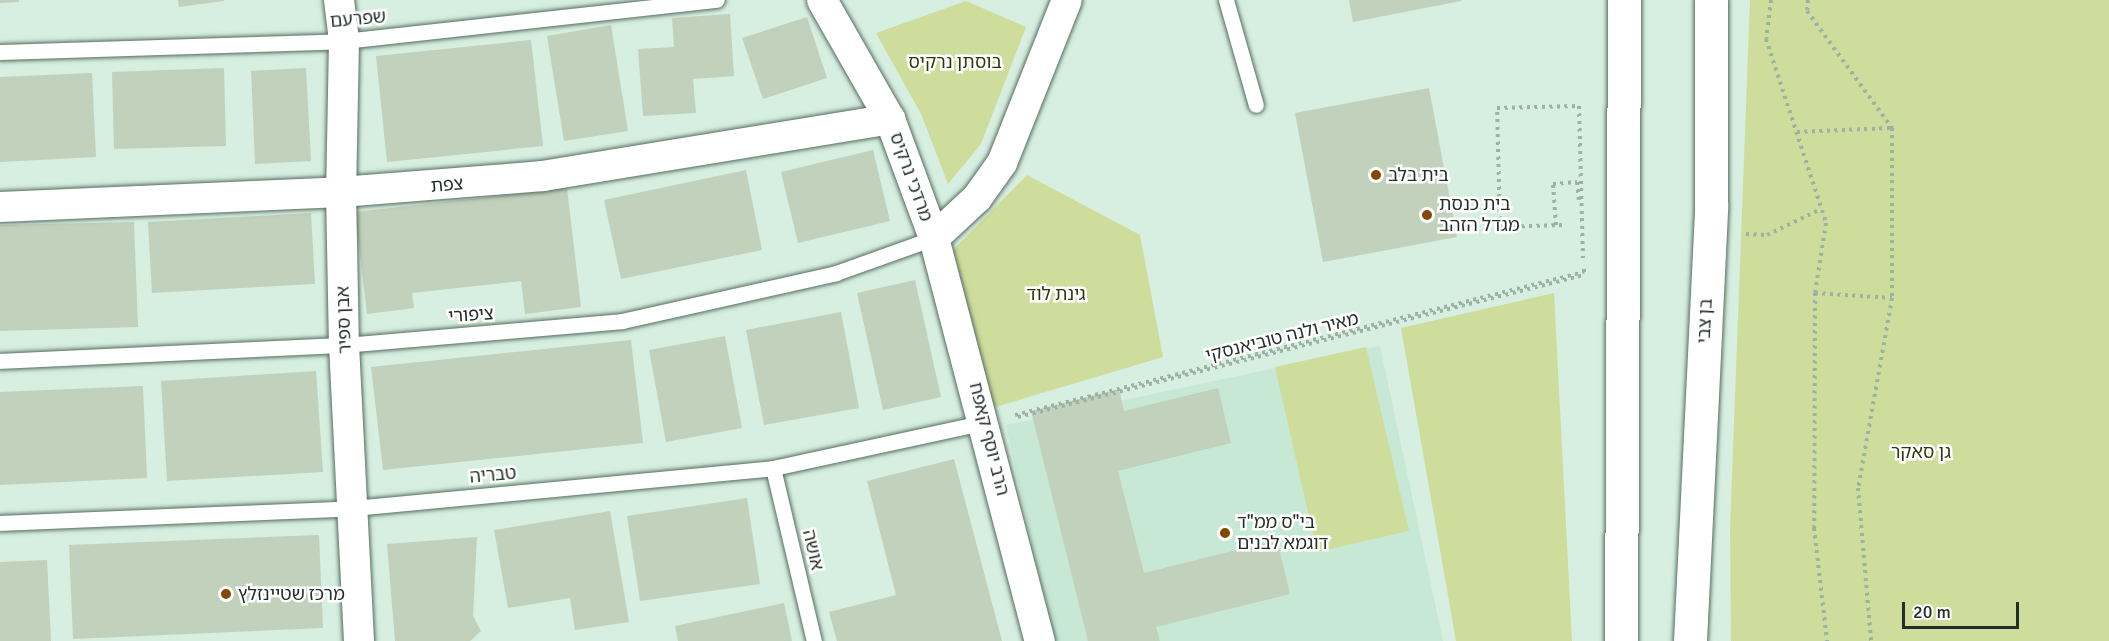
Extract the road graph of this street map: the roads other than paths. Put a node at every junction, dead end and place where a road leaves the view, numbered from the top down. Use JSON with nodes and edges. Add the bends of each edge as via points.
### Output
{"nodes":[{"id":1,"x":339,"y":0,"type":"edge"},
{"id":2,"x":717,"y":0,"type":"edge"},
{"id":3,"x":822,"y":0,"type":"edge"},
{"id":4,"x":1067,"y":0,"type":"edge"},
{"id":5,"x":1226,"y":0,"type":"edge"},
{"id":6,"x":1624,"y":0,"type":"edge"},
{"id":7,"x":1711,"y":0,"type":"edge"},
{"id":8,"x":344,"y":41,"type":"junction"},
{"id":9,"x":0,"y":52,"type":"edge"},
{"id":10,"x":1256,"y":105,"type":"dead end"},
{"id":11,"x":890,"y":119,"type":"junction"},
{"id":12,"x":340,"y":192,"type":"junction"},
{"id":13,"x":0,"y":207,"type":"edge"},
{"id":14,"x":934,"y":238,"type":"junction"},
{"id":15,"x":344,"y":345,"type":"junction"},
{"id":16,"x":0,"y":361,"type":"edge"},
{"id":17,"x":985,"y":424,"type":"junction"},
{"id":18,"x":773,"y":468,"type":"junction"},
{"id":19,"x":353,"y":508,"type":"junction"},
{"id":20,"x":0,"y":523,"type":"edge"},
{"id":21,"x":359,"y":641,"type":"edge"},
{"id":22,"x":814,"y":641,"type":"edge"},
{"id":23,"x":1040,"y":641,"type":"edge"},
{"id":24,"x":1621,"y":641,"type":"edge"},
{"id":25,"x":1690,"y":641,"type":"edge"}],
"edges":[{"from":1,"to":8,"type":"street","name":"אבן ספיר"},
{"from":2,"to":8,"type":"lane","name":"שפרעם"},
{"from":3,"to":11,"type":"street","name":"מרדכי נרקיס"},
{"from":4,"to":14,"type":"street","name":"מרדכי נרקיס","via":[[1002,163],[977,198]]},
{"from":5,"to":10,"type":"lane"},
{"from":6,"to":24,"type":"main road"},
{"from":7,"to":25,"type":"main road","name":"בן צבי","via":[[1711,205]]},
{"from":8,"to":9,"type":"lane","name":"שפרעם"},
{"from":8,"to":12,"type":"street","name":"אבן ספיר"},
{"from":11,"to":12,"type":"street","name":"צפת","via":[[543,176]]},
{"from":11,"to":14,"type":"street","name":"מרדכי נרקיס"},
{"from":12,"to":13,"type":"street","name":"צפת"},
{"from":12,"to":15,"type":"street","name":"אבן ספיר"},
{"from":14,"to":15,"type":"lane","name":"ציפורי","via":[[836,273],[622,321]]},
{"from":14,"to":17,"type":"street","name":"הרב יוסף קאפח"},
{"from":15,"to":16,"type":"lane","name":"ציפורי"},
{"from":15,"to":19,"type":"street","name":"אבן ספיר"},
{"from":17,"to":18,"type":"lane","name":"טבריה"},
{"from":17,"to":23,"type":"street","name":"הרב יוסף קאפח"},
{"from":18,"to":19,"type":"lane","name":"טבריה"},
{"from":18,"to":22,"type":"lane","name":"אושה"},
{"from":19,"to":20,"type":"lane","name":"טבריה"},
{"from":19,"to":21,"type":"street","name":"אבן ספיר"}]}
